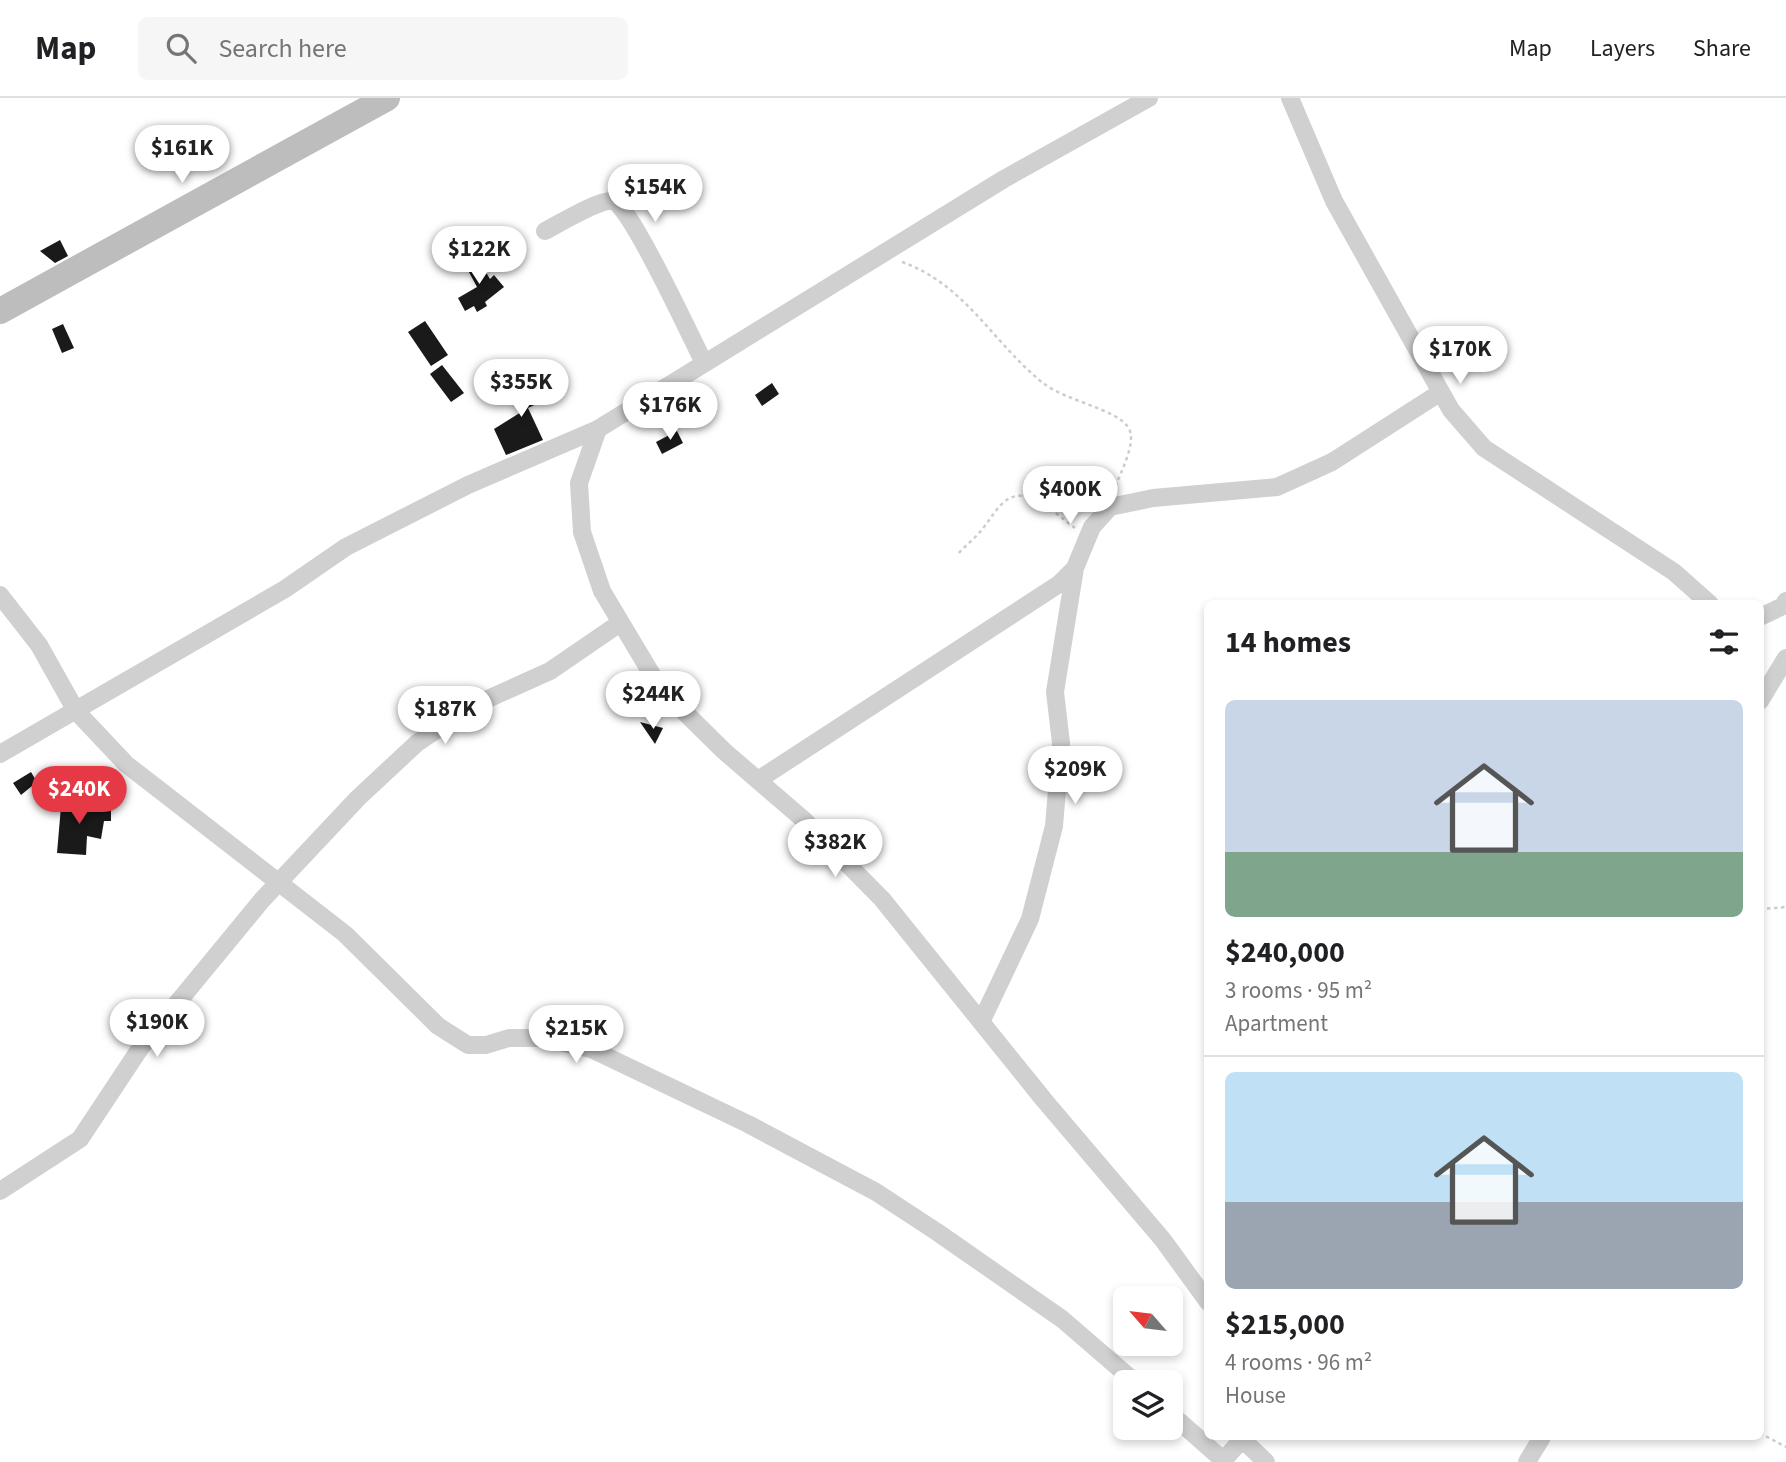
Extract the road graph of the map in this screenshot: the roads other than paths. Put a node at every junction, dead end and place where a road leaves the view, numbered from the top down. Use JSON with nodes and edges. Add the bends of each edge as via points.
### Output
{"nodes":[{"id":1,"x":387,"y":98,"type":"edge"},
{"id":2,"x":1149,"y":98,"type":"edge"},
{"id":3,"x":1290,"y":98,"type":"edge"},
{"id":4,"x":545,"y":231,"type":"dead end"},
{"id":5,"x":0,"y":311,"type":"edge"},
{"id":6,"x":704,"y":363,"type":"junction"},
{"id":7,"x":1441,"y":392,"type":"junction"},
{"id":8,"x":598,"y":429,"type":"junction"},
{"id":9,"x":1074,"y":568,"type":"junction"},
{"id":10,"x":0,"y":595,"type":"edge"},
{"id":11,"x":1706,"y":600,"type":"edge"},
{"id":12,"x":1786,"y":601,"type":"edge"},
{"id":13,"x":1764,"y":615,"type":"edge"},
{"id":14,"x":620,"y":624,"type":"junction"},
{"id":15,"x":1786,"y":658,"type":"edge"},
{"id":16,"x":1764,"y":694,"type":"edge"},
{"id":17,"x":76,"y":711,"type":"junction"},
{"id":18,"x":0,"y":754,"type":"edge"},
{"id":19,"x":758,"y":780,"type":"junction"},
{"id":20,"x":278,"y":882,"type":"junction"},
{"id":21,"x":982,"y":1020,"type":"junction"},
{"id":22,"x":0,"y":1191,"type":"edge"},
{"id":23,"x":1204,"y":1296,"type":"edge"},
{"id":24,"x":1121,"y":1370,"type":"edge"},
{"id":25,"x":1183,"y":1425,"type":"edge"},
{"id":26,"x":1241,"y":1440,"type":"edge"},
{"id":27,"x":1245,"y":1440,"type":"edge"},
{"id":28,"x":1540,"y":1440,"type":"edge"},
{"id":29,"x":1222,"y":1461,"type":"edge"},
{"id":30,"x":1265,"y":1462,"type":"edge"},
{"id":31,"x":1527,"y":1462,"type":"edge"}],
"edges":[{"from":1,"to":5,"type":"street"},
{"from":2,"to":6,"type":"street","via":[[1004,179]]},
{"from":3,"to":7,"type":"street","via":[[1334,201]]},
{"from":4,"to":6,"type":"street","via":[[601,204],[614,201],[621,205]]},
{"from":6,"to":8,"type":"street"},
{"from":7,"to":9,"type":"street","via":[[1332,461],[1277,487],[1153,498],[1110,507],[1098,517]]},
{"from":7,"to":11,"type":"street","via":[[1484,448],[1674,572]]},
{"from":8,"to":14,"type":"street","via":[[579,483],[582,532],[602,591]]},
{"from":8,"to":17,"type":"street","via":[[468,485],[345,547],[274,595]]},
{"from":9,"to":19,"type":"street","via":[[1059,584]]},
{"from":9,"to":21,"type":"street","via":[[1055,692],[1061,743],[1054,827],[1030,919]]},
{"from":10,"to":17,"type":"street","via":[[39,645]]},
{"from":12,"to":13,"type":"street"},
{"from":14,"to":19,"type":"street","via":[[660,688]]},
{"from":14,"to":20,"type":"street","via":[[550,671],[470,707],[417,743]]},
{"from":15,"to":16,"type":"street"},
{"from":17,"to":18,"type":"street"},
{"from":17,"to":20,"type":"street","via":[[126,764]]},
{"from":19,"to":21,"type":"street","via":[[882,899]]},
{"from":20,"to":22,"type":"street","via":[[141,1047],[80,1139]]},
{"from":20,"to":24,"type":"street","via":[[345,934],[438,1026],[468,1045],[509,1038],[560,1040],[591,1049],[748,1124],[876,1192],[937,1232],[1062,1319]]},
{"from":21,"to":23,"type":"street"},
{"from":25,"to":29,"type":"street"},
{"from":26,"to":29,"type":"street"},
{"from":27,"to":30,"type":"street"},
{"from":28,"to":31,"type":"street"}]}
